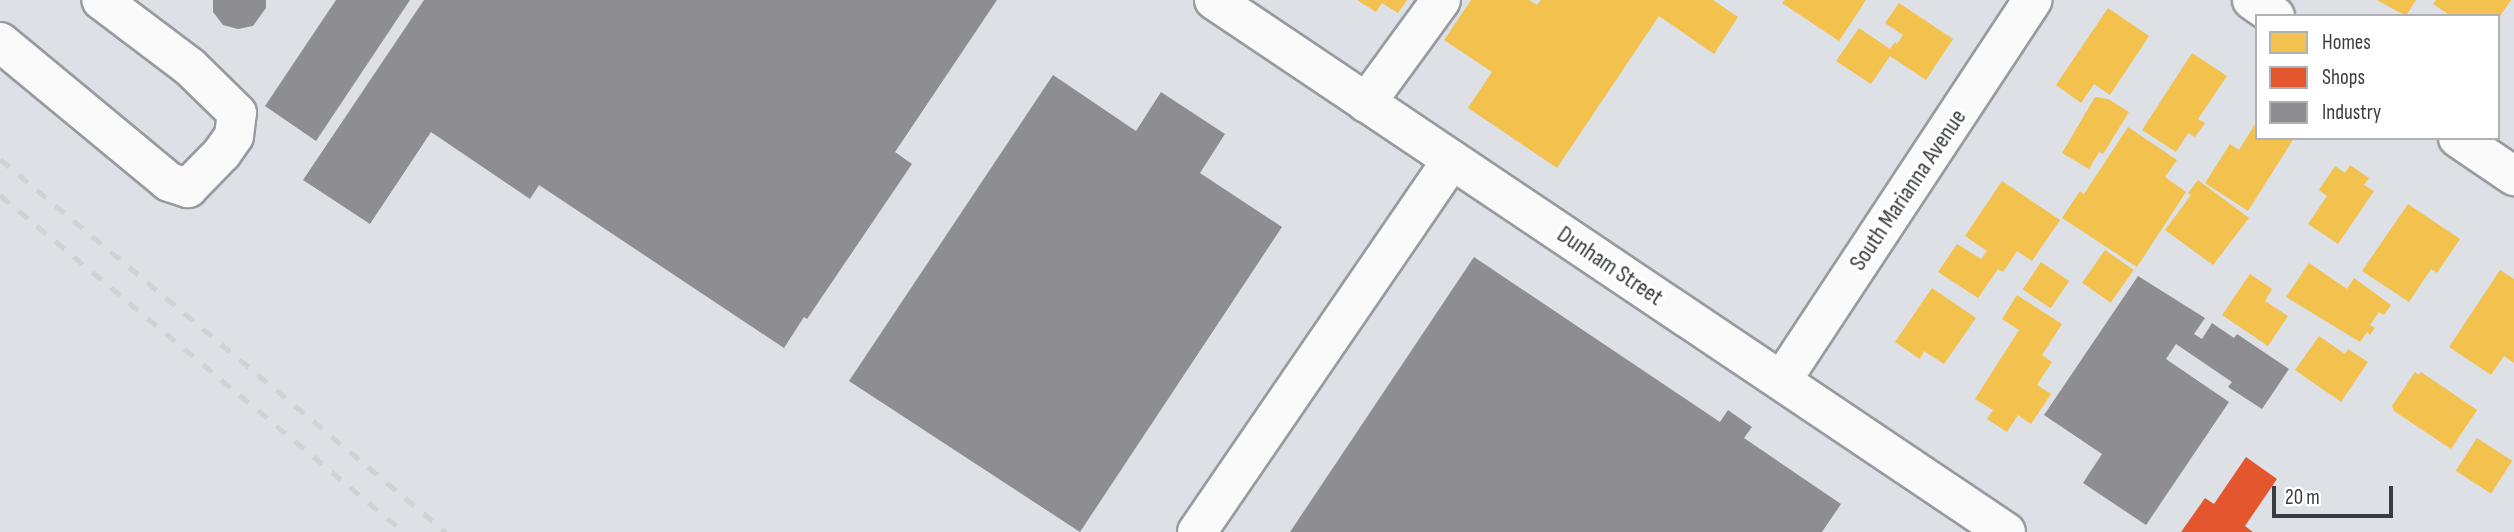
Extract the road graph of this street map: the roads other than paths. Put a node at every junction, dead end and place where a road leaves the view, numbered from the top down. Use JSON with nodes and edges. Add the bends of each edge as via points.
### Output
{"nodes":[{"id":1,"x":101,"y":0,"type":"edge"},
{"id":2,"x":1214,"y":0,"type":"edge"},
{"id":3,"x":1441,"y":0,"type":"edge"},
{"id":4,"x":2034,"y":0,"type":"edge"},
{"id":5,"x":2252,"y":0,"type":"edge"},
{"id":6,"x":2273,"y":14,"type":"edge"},
{"id":7,"x":0,"y":42,"type":"edge"},
{"id":8,"x":1366,"y":103,"type":"junction"},
{"id":9,"x":2461,"y":140,"type":"edge"},
{"id":10,"x":1452,"y":160,"type":"junction"},
{"id":11,"x":2514,"y":176,"type":"edge"},
{"id":12,"x":1782,"y":380,"type":"junction"},
{"id":13,"x":1197,"y":532,"type":"edge"},
{"id":14,"x":2006,"y":532,"type":"edge"}],
"edges":[{"from":1,"to":7,"type":"street","via":[[190,67],[237,113],[234,136],[188,188],[169,182]]},
{"from":2,"to":8,"type":"street","name":"Dunham Street"},
{"from":3,"to":8,"type":"street"},
{"from":4,"to":12,"type":"street","name":"South Marianna Avenue"},
{"from":5,"to":6,"type":"street"},
{"from":8,"to":10,"type":"street","name":"Dunham Street"},
{"from":9,"to":11,"type":"street"},
{"from":10,"to":12,"type":"street","name":"Dunham Street"},
{"from":10,"to":13,"type":"street"},
{"from":12,"to":14,"type":"street","name":"Dunham Street"}]}
